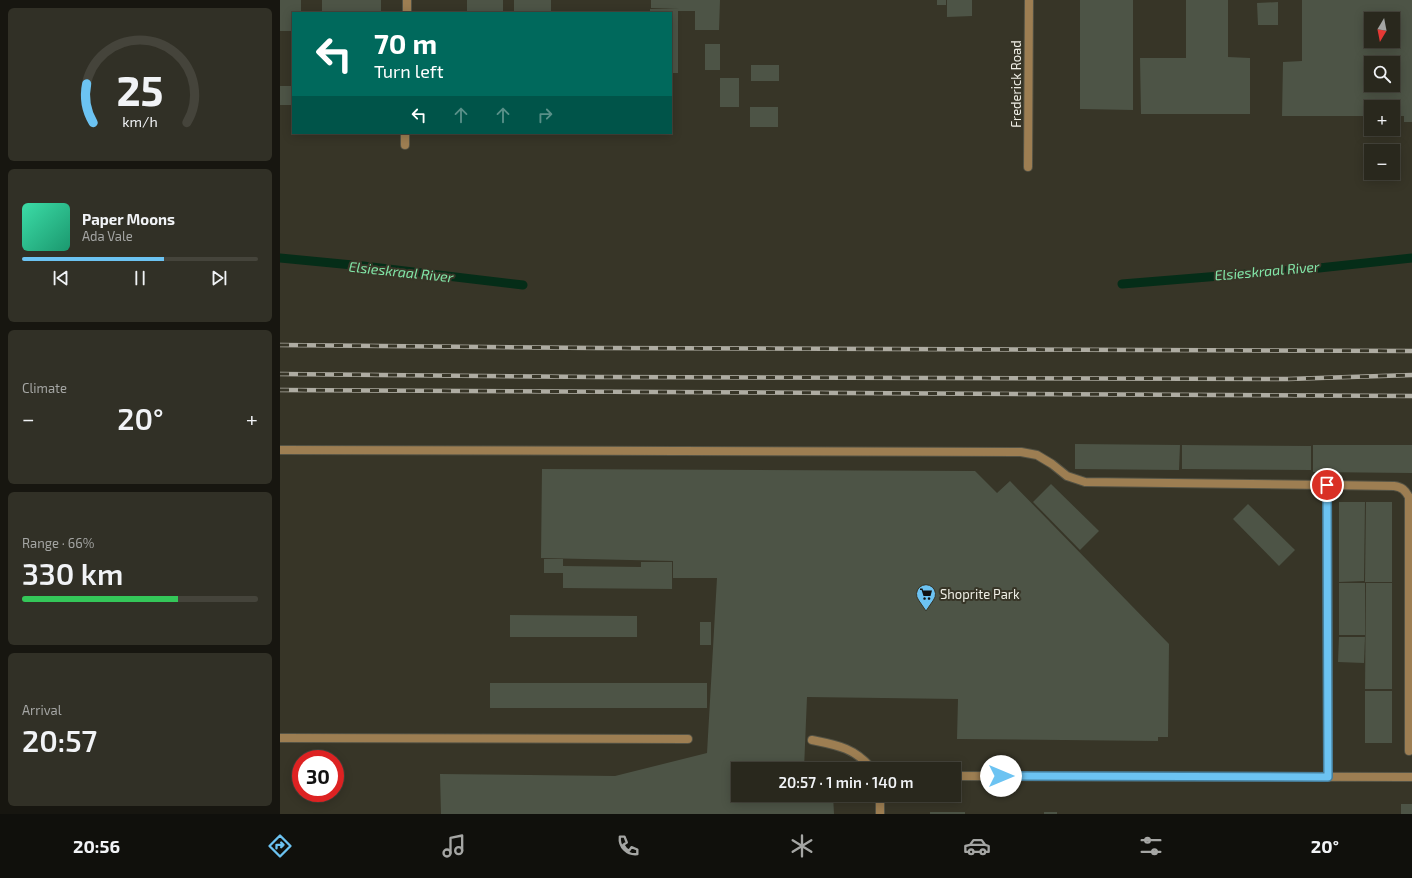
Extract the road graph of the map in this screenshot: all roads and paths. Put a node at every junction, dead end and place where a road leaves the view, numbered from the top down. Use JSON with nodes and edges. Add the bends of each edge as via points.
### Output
{"nodes":[{"id":1,"x":407,"y":0,"type":"edge"},
{"id":2,"x":1029,"y":0,"type":"edge"},
{"id":3,"x":407,"y":12,"type":"edge"},
{"id":4,"x":405,"y":134,"type":"edge"},
{"id":5,"x":404,"y":145,"type":"dead end"},
{"id":6,"x":1028,"y":167,"type":"dead end"},
{"id":7,"x":280,"y":450,"type":"edge"},
{"id":8,"x":1327,"y":485,"type":"junction"},
{"id":9,"x":280,"y":738,"type":"edge"},
{"id":10,"x":688,"y":739,"type":"dead end"},
{"id":11,"x":812,"y":740,"type":"dead end"},
{"id":12,"x":1409,"y":751,"type":"dead end"},
{"id":13,"x":866,"y":762,"type":"edge"},
{"id":14,"x":961,"y":776,"type":"edge"},
{"id":15,"x":1328,"y":777,"type":"junction"},
{"id":16,"x":1412,"y":778,"type":"edge"},
{"id":17,"x":882,"y":802,"type":"edge"},
{"id":18,"x":880,"y":812,"type":"edge"}],
"edges":[{"from":1,"to":3,"type":"street"},
{"from":2,"to":6,"type":"street","name":"Frederick Road"},
{"from":4,"to":5,"type":"street"},
{"from":7,"to":8,"type":"street","via":[[1021,452],[1037,455],[1067,476],[1085,482]]},
{"from":8,"to":12,"type":"street","via":[[1394,486],[1400,487],[1409,497]]},
{"from":8,"to":15,"type":"street"},
{"from":9,"to":10,"type":"street"},
{"from":11,"to":13,"type":"street","via":[[834,744],[851,751]]},
{"from":14,"to":15,"type":"street"},
{"from":15,"to":16,"type":"street"},
{"from":17,"to":18,"type":"street"}]}
